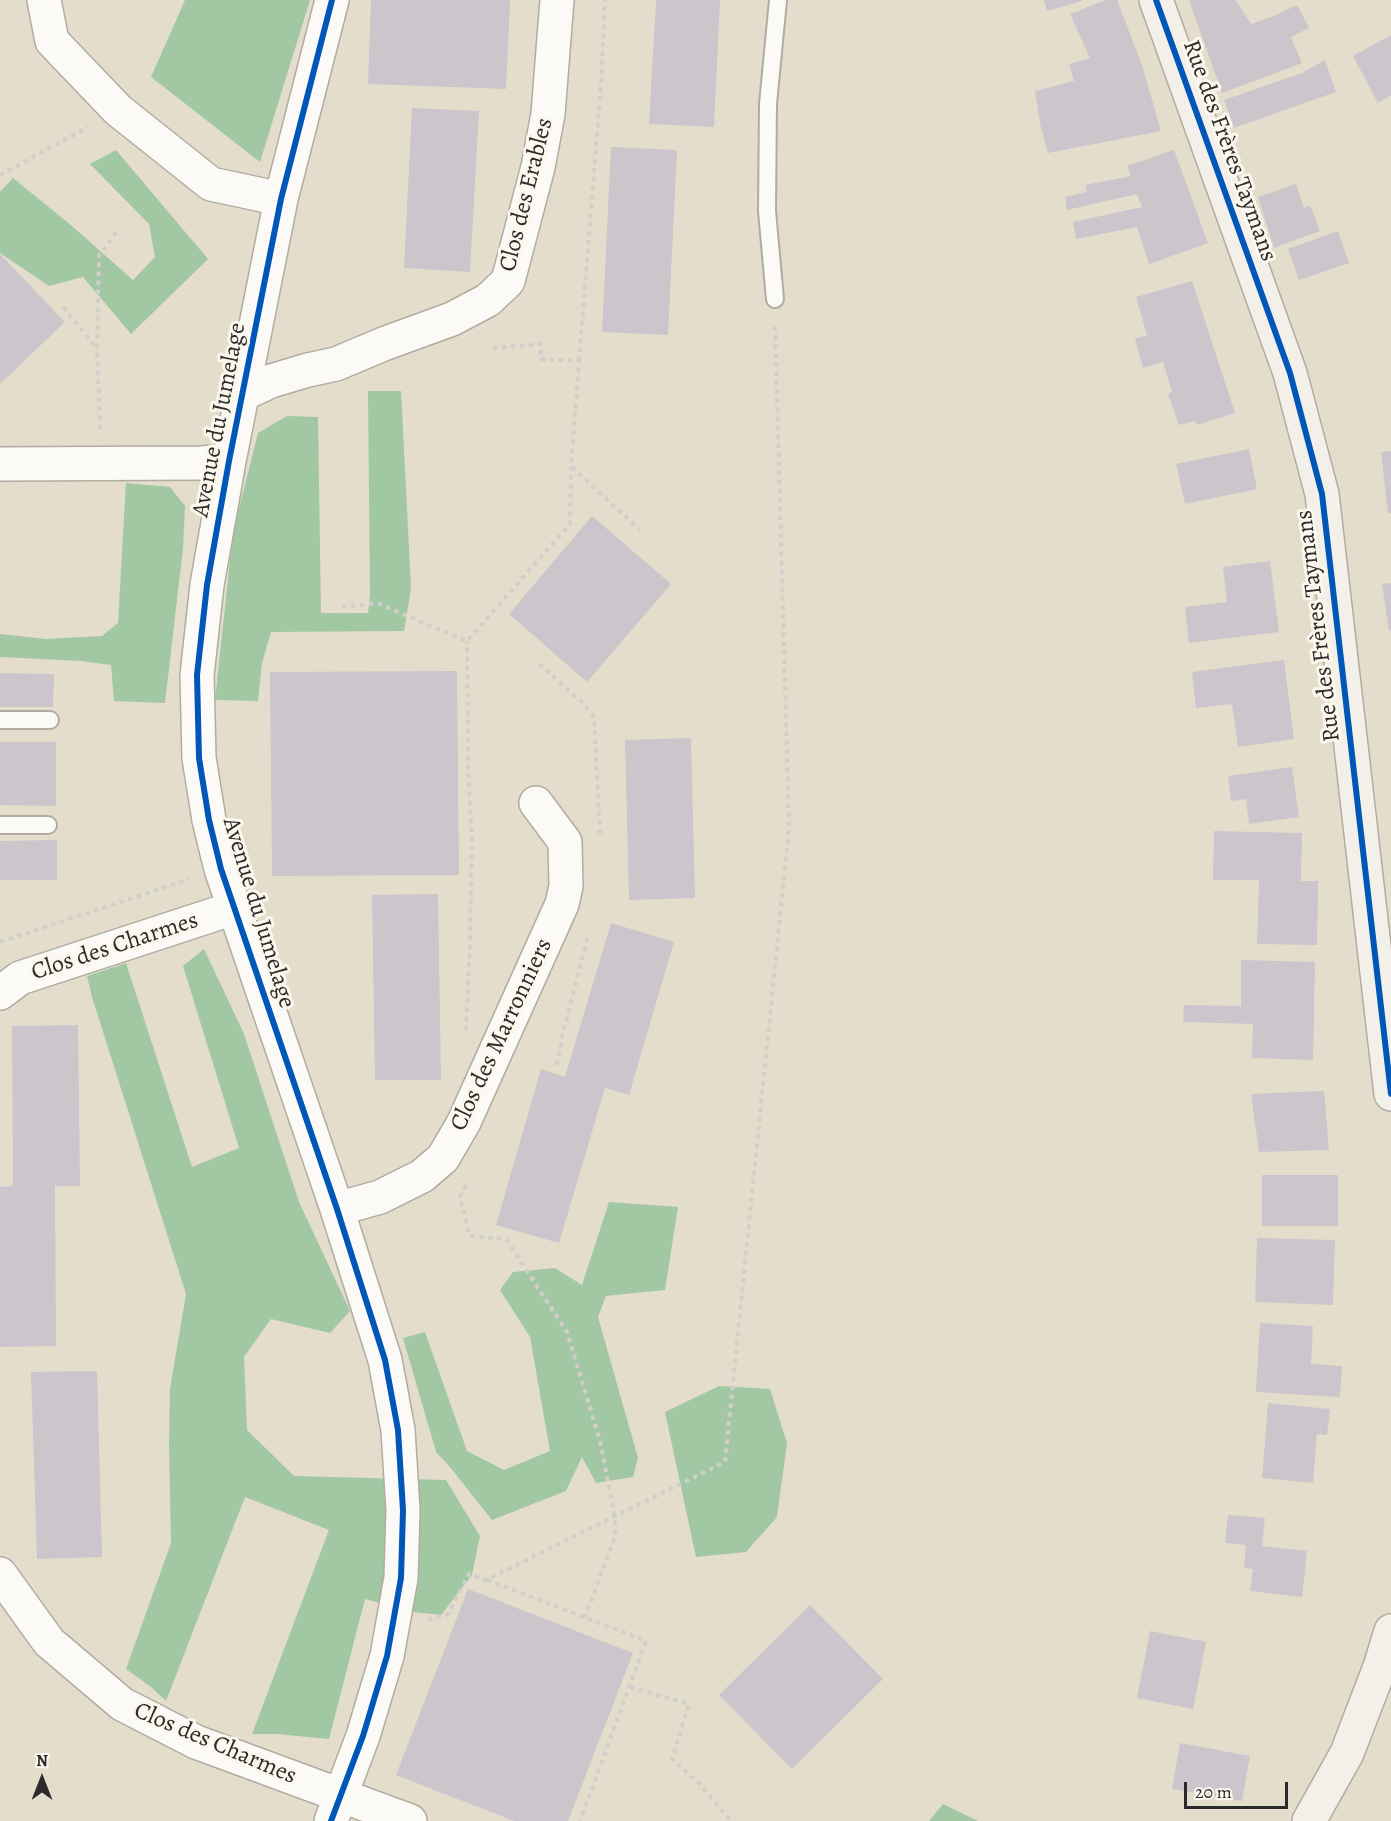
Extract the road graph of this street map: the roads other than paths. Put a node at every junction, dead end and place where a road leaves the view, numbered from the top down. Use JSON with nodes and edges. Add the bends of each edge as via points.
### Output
{"nodes":[{"id":1,"x":44,"y":0,"type":"edge"},
{"id":2,"x":332,"y":0,"type":"edge"},
{"id":3,"x":557,"y":0,"type":"edge"},
{"id":4,"x":778,"y":0,"type":"edge"},
{"id":5,"x":1156,"y":0,"type":"edge"},
{"id":6,"x":281,"y":199,"type":"junction"},
{"id":7,"x":775,"y":299,"type":"road end"},
{"id":8,"x":243,"y":394,"type":"junction"},
{"id":9,"x":230,"y":461,"type":"junction"},
{"id":10,"x":0,"y":464,"type":"edge"},
{"id":11,"x":0,"y":720,"type":"edge"},
{"id":12,"x":50,"y":720,"type":"dead end"},
{"id":13,"x":536,"y":803,"type":"dead end"},
{"id":14,"x":0,"y":825,"type":"edge"},
{"id":15,"x":48,"y":825,"type":"dead end"},
{"id":16,"x":234,"y":908,"type":"junction"},
{"id":17,"x":0,"y":993,"type":"edge"},
{"id":18,"x":1391,"y":1094,"type":"edge"},
{"id":19,"x":337,"y":1209,"type":"junction"},
{"id":20,"x":0,"y":1574,"type":"edge"},
{"id":21,"x":1391,"y":1631,"type":"edge"},
{"id":22,"x":336,"y":1809,"type":"edge"},
{"id":23,"x":410,"y":1821,"type":"edge"},
{"id":24,"x":1309,"y":1821,"type":"edge"}],
"edges":[{"from":1,"to":6,"type":"street","via":[[52,41],[118,110],[211,184]]},
{"from":2,"to":6,"type":"street","name":"Avenue du Jumelage"},
{"from":3,"to":8,"type":"street","name":"Clos des Erables","via":[[548,114],[508,281],[488,300],[452,319],[336,364],[271,381]]},
{"from":4,"to":7,"type":"lane","via":[[768,104],[767,211]]},
{"from":5,"to":18,"type":"street","name":"Rue des Frères Taymans","via":[[1290,373],[1322,494]]},
{"from":6,"to":8,"type":"street","name":"Avenue du Jumelage"},
{"from":8,"to":9,"type":"street","name":"Avenue du Jumelage"},
{"from":9,"to":10,"type":"street"},
{"from":9,"to":16,"type":"street","name":"Avenue du Jumelage","via":[[207,585],[197,675],[199,758],[209,820]]},
{"from":11,"to":12,"type":"lane"},
{"from":13,"to":19,"type":"street","name":"Clos des Marronniers","via":[[564,842],[566,886],[562,904],[464,1122],[443,1158],[422,1176],[380,1197]]},
{"from":14,"to":15,"type":"lane"},
{"from":16,"to":17,"type":"street","name":"Clos des Charmes","via":[[20,978]]},
{"from":16,"to":19,"type":"street","name":"Avenue du Jumelage"},
{"from":19,"to":22,"type":"street","name":"Avenue du Jumelage","via":[[385,1360],[398,1430],[403,1510],[401,1578],[387,1656]]},
{"from":20,"to":22,"type":"street","name":"Clos des Charmes","via":[[49,1642],[122,1704]]},
{"from":21,"to":24,"type":"street","via":[[1347,1753]]},
{"from":22,"to":23,"type":"street","name":"Clos des Charmes"}]}
